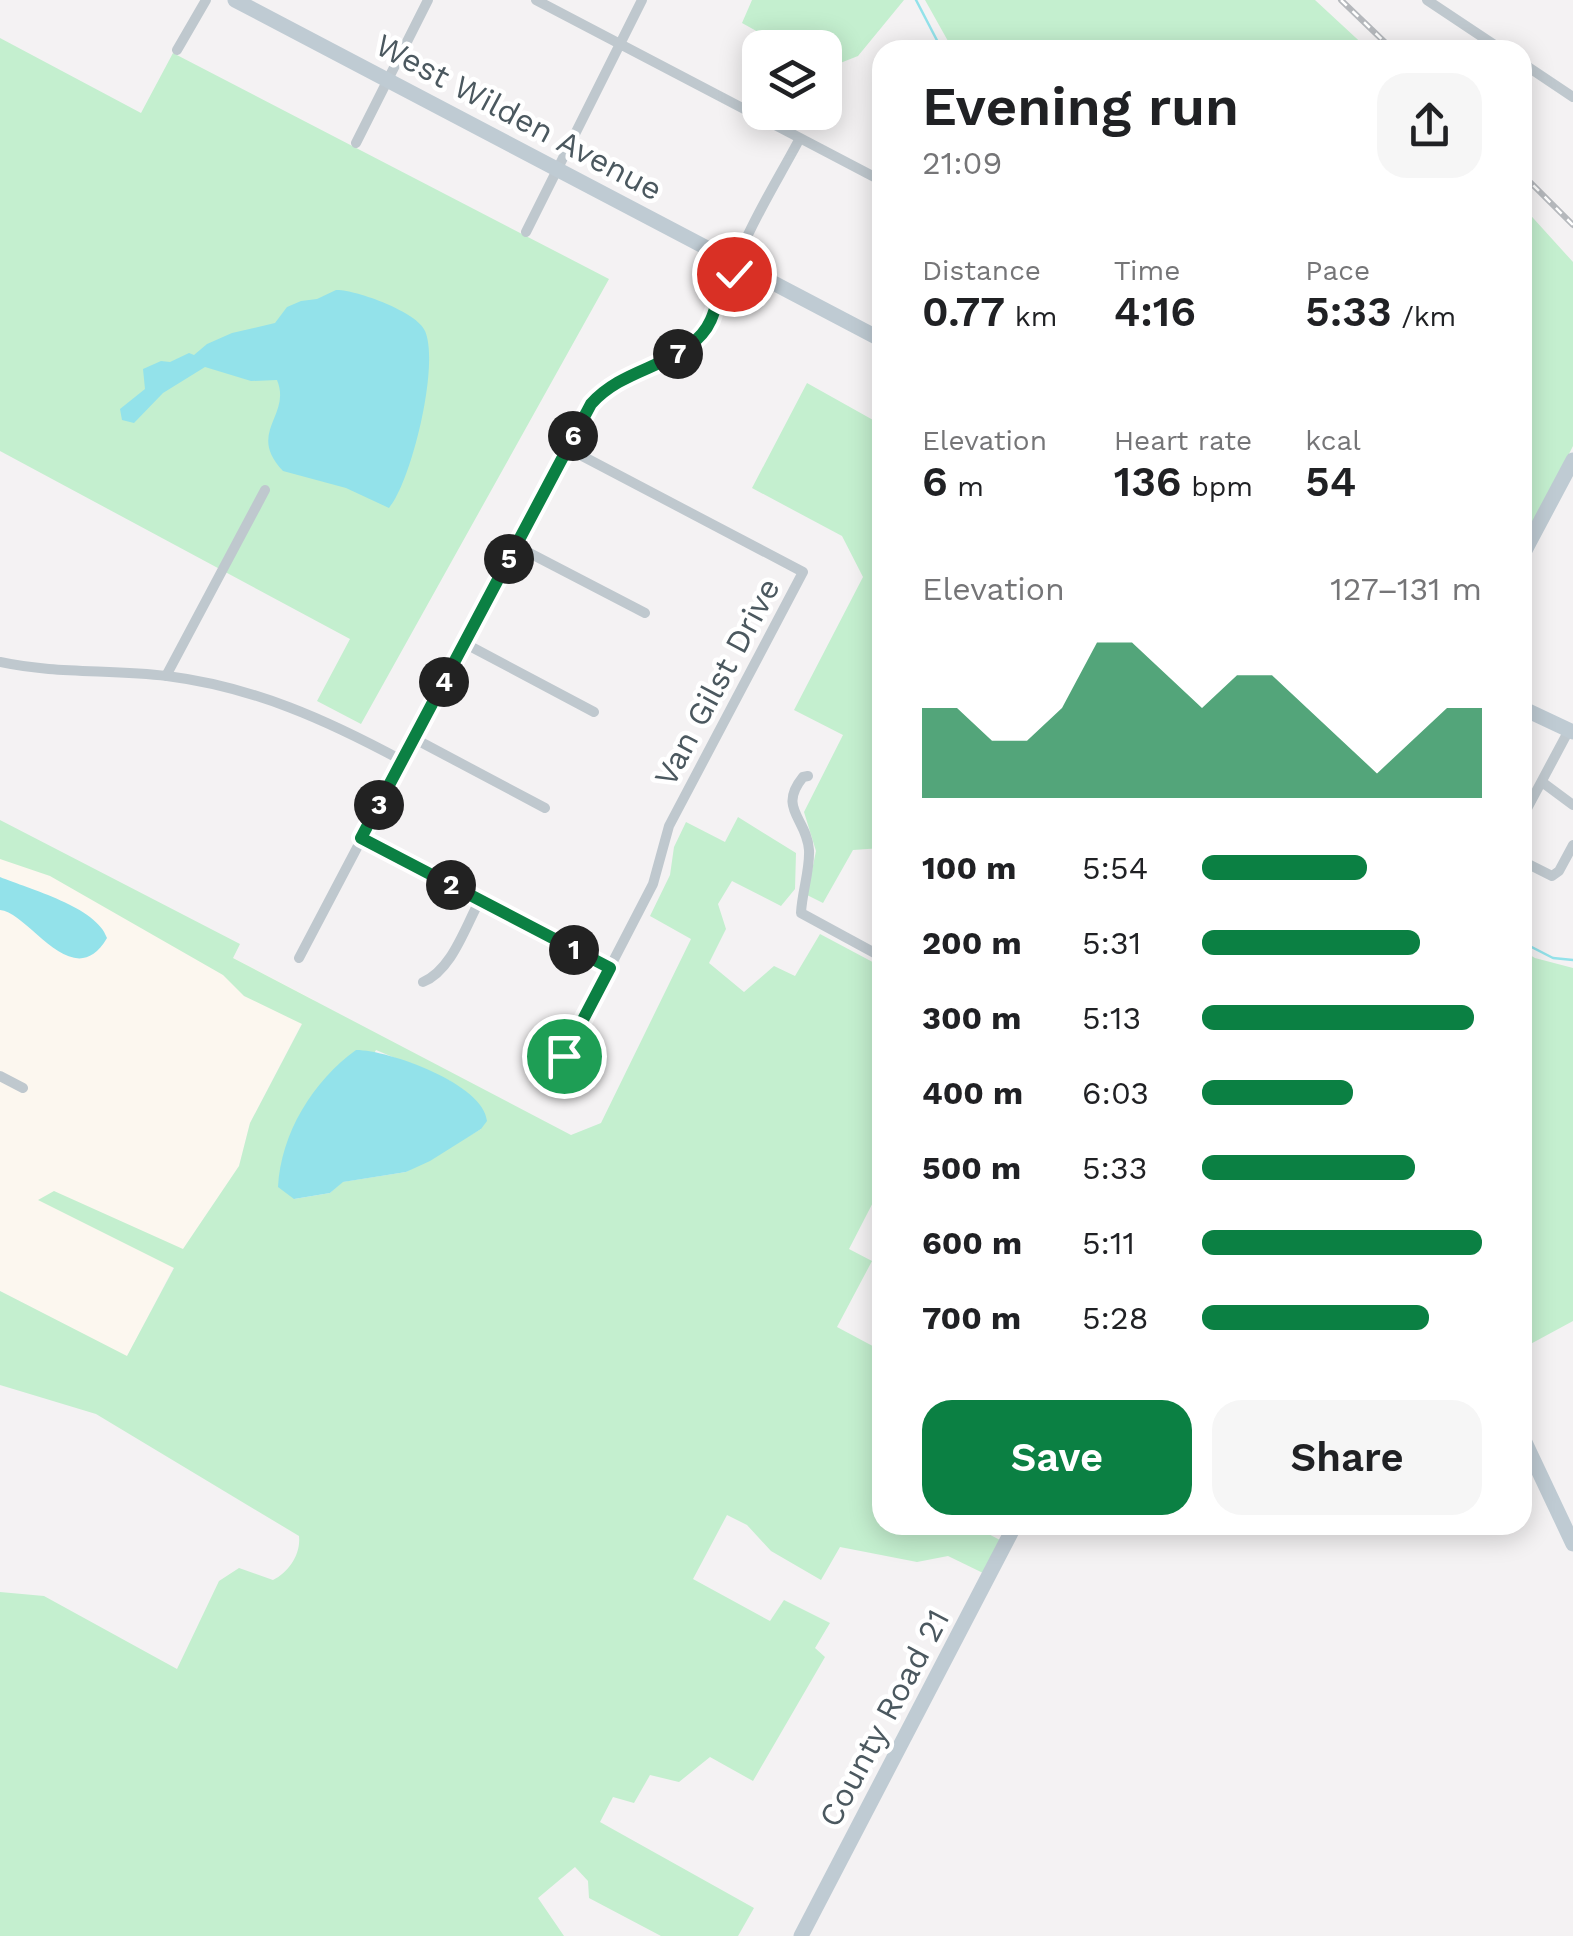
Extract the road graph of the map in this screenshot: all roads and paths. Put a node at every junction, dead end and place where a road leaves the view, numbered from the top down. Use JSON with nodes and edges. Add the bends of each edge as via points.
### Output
{"nodes":[{"id":1,"x":206,"y":0,"type":"edge"},
{"id":2,"x":236,"y":0,"type":"edge"},
{"id":3,"x":428,"y":0,"type":"edge"},
{"id":4,"x":536,"y":0,"type":"edge"},
{"id":5,"x":642,"y":0,"type":"edge"},
{"id":6,"x":1428,"y":0,"type":"edge"},
{"id":7,"x":1487,"y":40,"type":"edge"},
{"id":8,"x":620,"y":44,"type":"junction"},
{"id":9,"x":177,"y":50,"type":"dead end"},
{"id":10,"x":1532,"y":70,"type":"edge"},
{"id":11,"x":388,"y":80,"type":"junction"},
{"id":12,"x":1573,"y":97,"type":"edge"},
{"id":13,"x":800,"y":138,"type":"junction"},
{"id":14,"x":356,"y":143,"type":"dead end"},
{"id":15,"x":557,"y":169,"type":"junction"},
{"id":16,"x":872,"y":175,"type":"edge"},
{"id":17,"x":526,"y":232,"type":"dead end"},
{"id":18,"x":736,"y":268,"type":"junction"},
{"id":19,"x":872,"y":335,"type":"edge"},
{"id":20,"x":567,"y":448,"type":"junction"},
{"id":21,"x":1573,"y":460,"type":"edge"},
{"id":22,"x":265,"y":490,"type":"dead end"},
{"id":23,"x":1532,"y":537,"type":"edge"},
{"id":24,"x":516,"y":546,"type":"junction"},
{"id":25,"x":644,"y":614,"type":"dead end"},
{"id":26,"x":464,"y":643,"type":"junction"},
{"id":27,"x":0,"y":662,"type":"edge"},
{"id":28,"x":166,"y":676,"type":"junction"},
{"id":29,"x":594,"y":712,"type":"dead end"},
{"id":30,"x":1532,"y":713,"type":"edge"},
{"id":31,"x":1571,"y":731,"type":"edge"},
{"id":32,"x":414,"y":739,"type":"junction"},
{"id":33,"x":402,"y":761,"type":"junction"},
{"id":34,"x":808,"y":776,"type":"dead end"},
{"id":35,"x":1542,"y":782,"type":"junction"},
{"id":36,"x":1532,"y":800,"type":"edge"},
{"id":37,"x":1573,"y":804,"type":"edge"},
{"id":38,"x":545,"y":808,"type":"dead end"},
{"id":39,"x":361,"y":838,"type":"junction"},
{"id":40,"x":1573,"y":845,"type":"edge"},
{"id":41,"x":1532,"y":866,"type":"edge"},
{"id":42,"x":480,"y":900,"type":"junction"},
{"id":43,"x":872,"y":952,"type":"edge"},
{"id":44,"x":299,"y":958,"type":"dead end"},
{"id":45,"x":610,"y":968,"type":"junction"},
{"id":46,"x":423,"y":982,"type":"dead end"},
{"id":47,"x":564,"y":1056,"type":"dead end"},
{"id":48,"x":0,"y":1076,"type":"edge"},
{"id":49,"x":23,"y":1088,"type":"dead end"},
{"id":50,"x":1532,"y":1457,"type":"edge"},
{"id":51,"x":1010,"y":1535,"type":"edge"},
{"id":52,"x":1573,"y":1544,"type":"edge"},
{"id":53,"x":801,"y":1936,"type":"edge"}],
"edges":[{"from":1,"to":9,"type":"street"},
{"from":2,"to":11,"type":"street","name":"West Wilden Avenue"},
{"from":3,"to":11,"type":"street"},
{"from":4,"to":8,"type":"street"},
{"from":5,"to":8,"type":"street"},
{"from":6,"to":7,"type":"street"},
{"from":8,"to":13,"type":"street"},
{"from":8,"to":15,"type":"street"},
{"from":10,"to":12,"type":"street"},
{"from":11,"to":14,"type":"street"},
{"from":11,"to":15,"type":"street","name":"West Wilden Avenue"},
{"from":13,"to":16,"type":"street"},
{"from":13,"to":18,"type":"street"},
{"from":15,"to":17,"type":"street"},
{"from":15,"to":18,"type":"street","name":"West Wilden Avenue"},
{"from":18,"to":19,"type":"street","name":"West Wilden Avenue"},
{"from":18,"to":20,"type":"street","via":[[736,288],[701,335],[686,349],[606,387]]},
{"from":20,"to":24,"type":"street"},
{"from":20,"to":45,"type":"street","name":"Van Gilst Drive","via":[[803,572],[670,826],[654,884]]},
{"from":21,"to":23,"type":"street"},
{"from":22,"to":28,"type":"street"},
{"from":24,"to":25,"type":"street"},
{"from":24,"to":26,"type":"street"},
{"from":26,"to":29,"type":"street"},
{"from":26,"to":32,"type":"street"},
{"from":27,"to":28,"type":"street"},
{"from":28,"to":33,"type":"street","via":[[299,709]]},
{"from":30,"to":31,"type":"street"},
{"from":31,"to":35,"type":"street"},
{"from":32,"to":33,"type":"street"},
{"from":32,"to":38,"type":"street"},
{"from":33,"to":39,"type":"street"},
{"from":34,"to":43,"type":"street","via":[[791,797],[809,848],[801,913]]},
{"from":35,"to":36,"type":"street"},
{"from":35,"to":37,"type":"street"},
{"from":39,"to":42,"type":"street"},
{"from":39,"to":44,"type":"street"},
{"from":40,"to":41,"type":"street","via":[[1552,876]]},
{"from":42,"to":45,"type":"street"},
{"from":42,"to":46,"type":"street","via":[[445,966]]},
{"from":45,"to":47,"type":"street","name":"Van Gilst Drive"},
{"from":48,"to":49,"type":"street"},
{"from":50,"to":52,"type":"street"},
{"from":51,"to":53,"type":"street","name":"County Road 21"}]}
